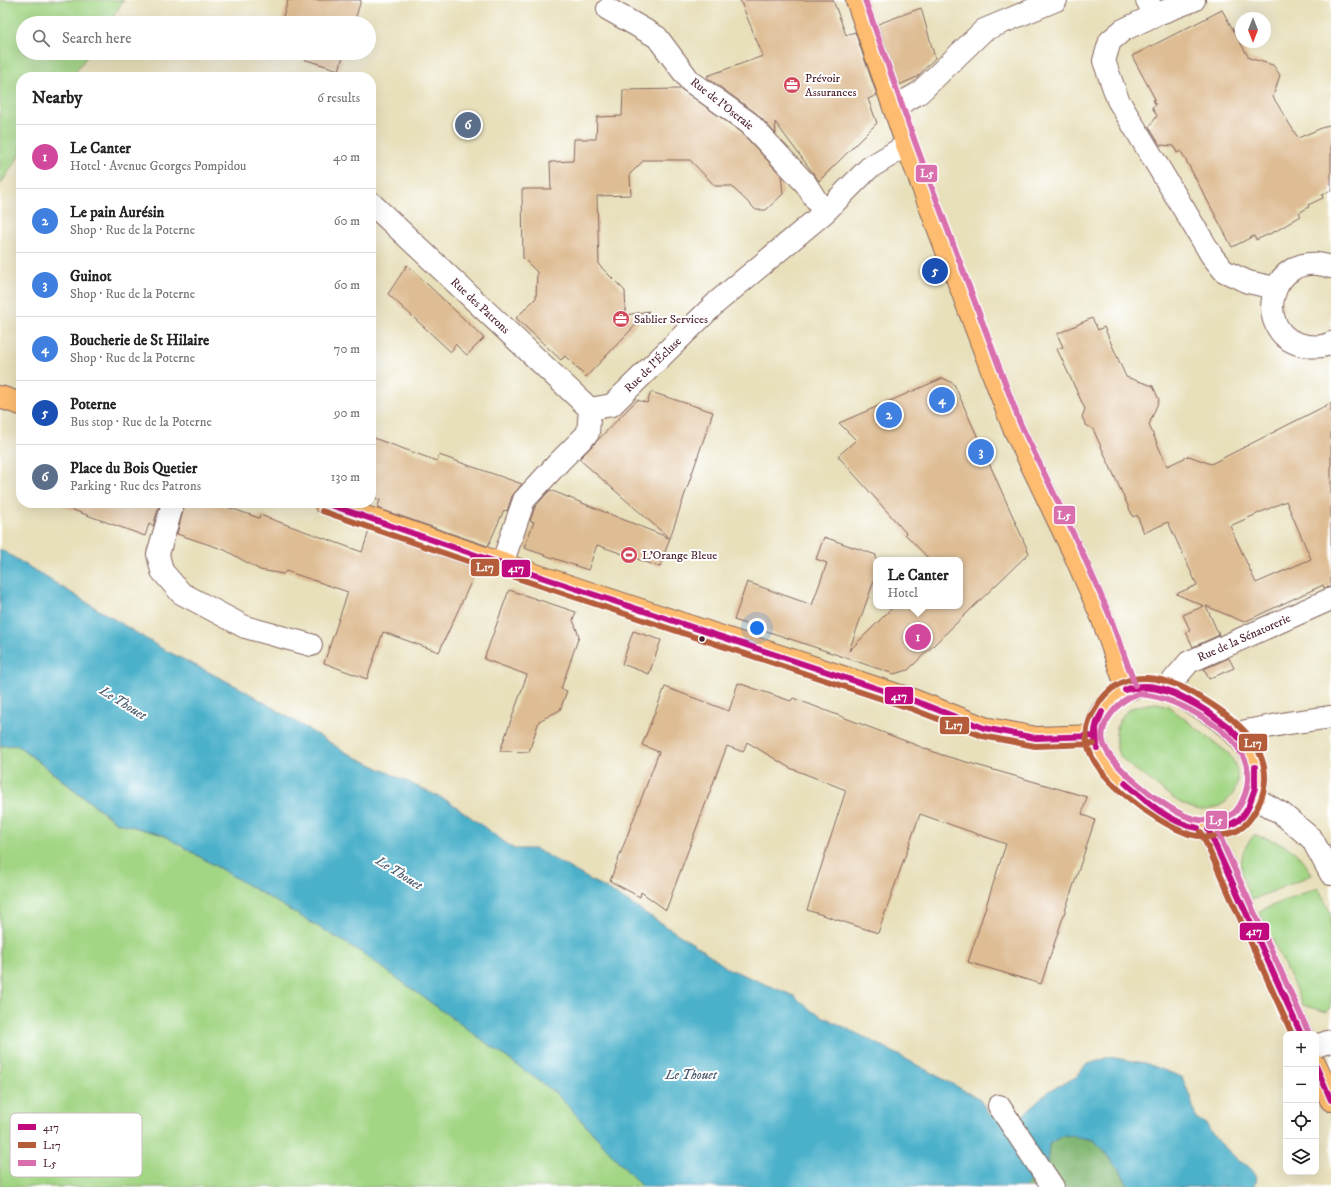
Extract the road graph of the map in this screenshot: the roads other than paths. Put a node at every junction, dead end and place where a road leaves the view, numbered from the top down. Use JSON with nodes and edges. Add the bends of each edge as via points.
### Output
{"nodes":[{"id":1,"x":857,"y":0,"type":"edge"},
{"id":2,"x":1056,"y":0,"type":"edge"},
{"id":3,"x":1194,"y":0,"type":"edge"},
{"id":4,"x":1151,"y":7,"type":"edge"},
{"id":5,"x":608,"y":9,"type":"dead end"},
{"id":6,"x":894,"y":107,"type":"junction"},
{"id":7,"x":907,"y":145,"type":"junction"},
{"id":8,"x":376,"y":208,"type":"edge"},
{"id":9,"x":824,"y":213,"type":"junction"},
{"id":10,"x":1331,"y":267,"type":"edge"},
{"id":11,"x":1275,"y":288,"type":"junction"},
{"id":12,"x":1331,"y":343,"type":"edge"},
{"id":13,"x":0,"y":397,"type":"edge"},
{"id":14,"x":16,"y":402,"type":"edge"},
{"id":15,"x":590,"y":409,"type":"junction"},
{"id":16,"x":172,"y":508,"type":"edge"},
{"id":17,"x":339,"y":508,"type":"edge"},
{"id":18,"x":502,"y":564,"type":"junction"},
{"id":19,"x":1331,"y":599,"type":"edge"},
{"id":20,"x":312,"y":645,"type":"dead end"},
{"id":21,"x":1127,"y":688,"type":"junction"},
{"id":22,"x":1166,"y":689,"type":"junction"},
{"id":23,"x":1331,"y":717,"type":"edge"},
{"id":24,"x":1236,"y":734,"type":"junction"},
{"id":25,"x":1094,"y":736,"type":"junction"},
{"id":26,"x":1254,"y":798,"type":"junction"},
{"id":27,"x":1208,"y":829,"type":"junction"},
{"id":28,"x":1331,"y":874,"type":"edge"},
{"id":29,"x":1300,"y":1031,"type":"edge"},
{"id":30,"x":1331,"y":1041,"type":"edge"},
{"id":31,"x":1319,"y":1045,"type":"edge"},
{"id":32,"x":1316,"y":1067,"type":"edge"},
{"id":33,"x":1331,"y":1100,"type":"edge"},
{"id":34,"x":998,"y":1106,"type":"dead end"},
{"id":35,"x":1053,"y":1187,"type":"edge"}],
"edges":[{"from":1,"to":6,"type":"main road"},
{"from":2,"to":6,"type":"street","via":[[984,30],[919,93]]},
{"from":3,"to":4,"type":"street"},
{"from":4,"to":11,"type":"street","via":[[1110,42],[1104,61],[1118,100],[1224,272],[1248,282]]},
{"from":5,"to":9,"type":"street","name":"Rue de l'Oseraie","via":[[657,37],[690,81],[749,123],[806,184]]},
{"from":6,"to":7,"type":"main road"},
{"from":7,"to":9,"type":"street","name":"Rue de l'Écluse","via":[[869,168]]},
{"from":7,"to":21,"type":"main road","via":[[1013,426],[1102,617]]},
{"from":8,"to":15,"type":"street","name":"Rue des Patrons"},
{"from":9,"to":15,"type":"street","name":"Rue de l'Écluse","via":[[717,302],[612,405]]},
{"from":10,"to":11,"type":"street","via":[[1307,264],[1294,268],[1283,276]]},
{"from":11,"to":12,"type":"street","via":[[1272,301],[1273,316],[1288,339],[1301,345],[1315,347]]},
{"from":13,"to":14,"type":"main road"},
{"from":15,"to":18,"type":"street","via":[[588,433],[524,500]]},
{"from":16,"to":20,"type":"street","via":[[158,554],[162,571],[181,593],[245,627]]},
{"from":17,"to":18,"type":"main road"},
{"from":18,"to":25,"type":"main road","via":[[915,701],[984,728],[1036,738]]},
{"from":19,"to":22,"type":"street","name":"Rue de la Sénatorerie","via":[[1189,662]]},
{"from":21,"to":22,"type":"main road","via":[[1145,686]]},
{"from":21,"to":25,"type":"main road","via":[[1103,709]]},
{"from":22,"to":24,"type":"main road","via":[[1211,713]]},
{"from":23,"to":24,"type":"street"},
{"from":24,"to":26,"type":"main road","via":[[1251,753],[1257,775]]},
{"from":25,"to":27,"type":"main road","via":[[1097,750],[1104,761],[1146,802],[1187,826]]},
{"from":26,"to":27,"type":"main road","via":[[1241,819],[1224,827]]},
{"from":26,"to":28,"type":"street","via":[[1281,813],[1312,839]]},
{"from":27,"to":29,"type":"main road"},
{"from":30,"to":31,"type":"street"},
{"from":32,"to":33,"type":"main road"},
{"from":34,"to":35,"type":"street"}]}
